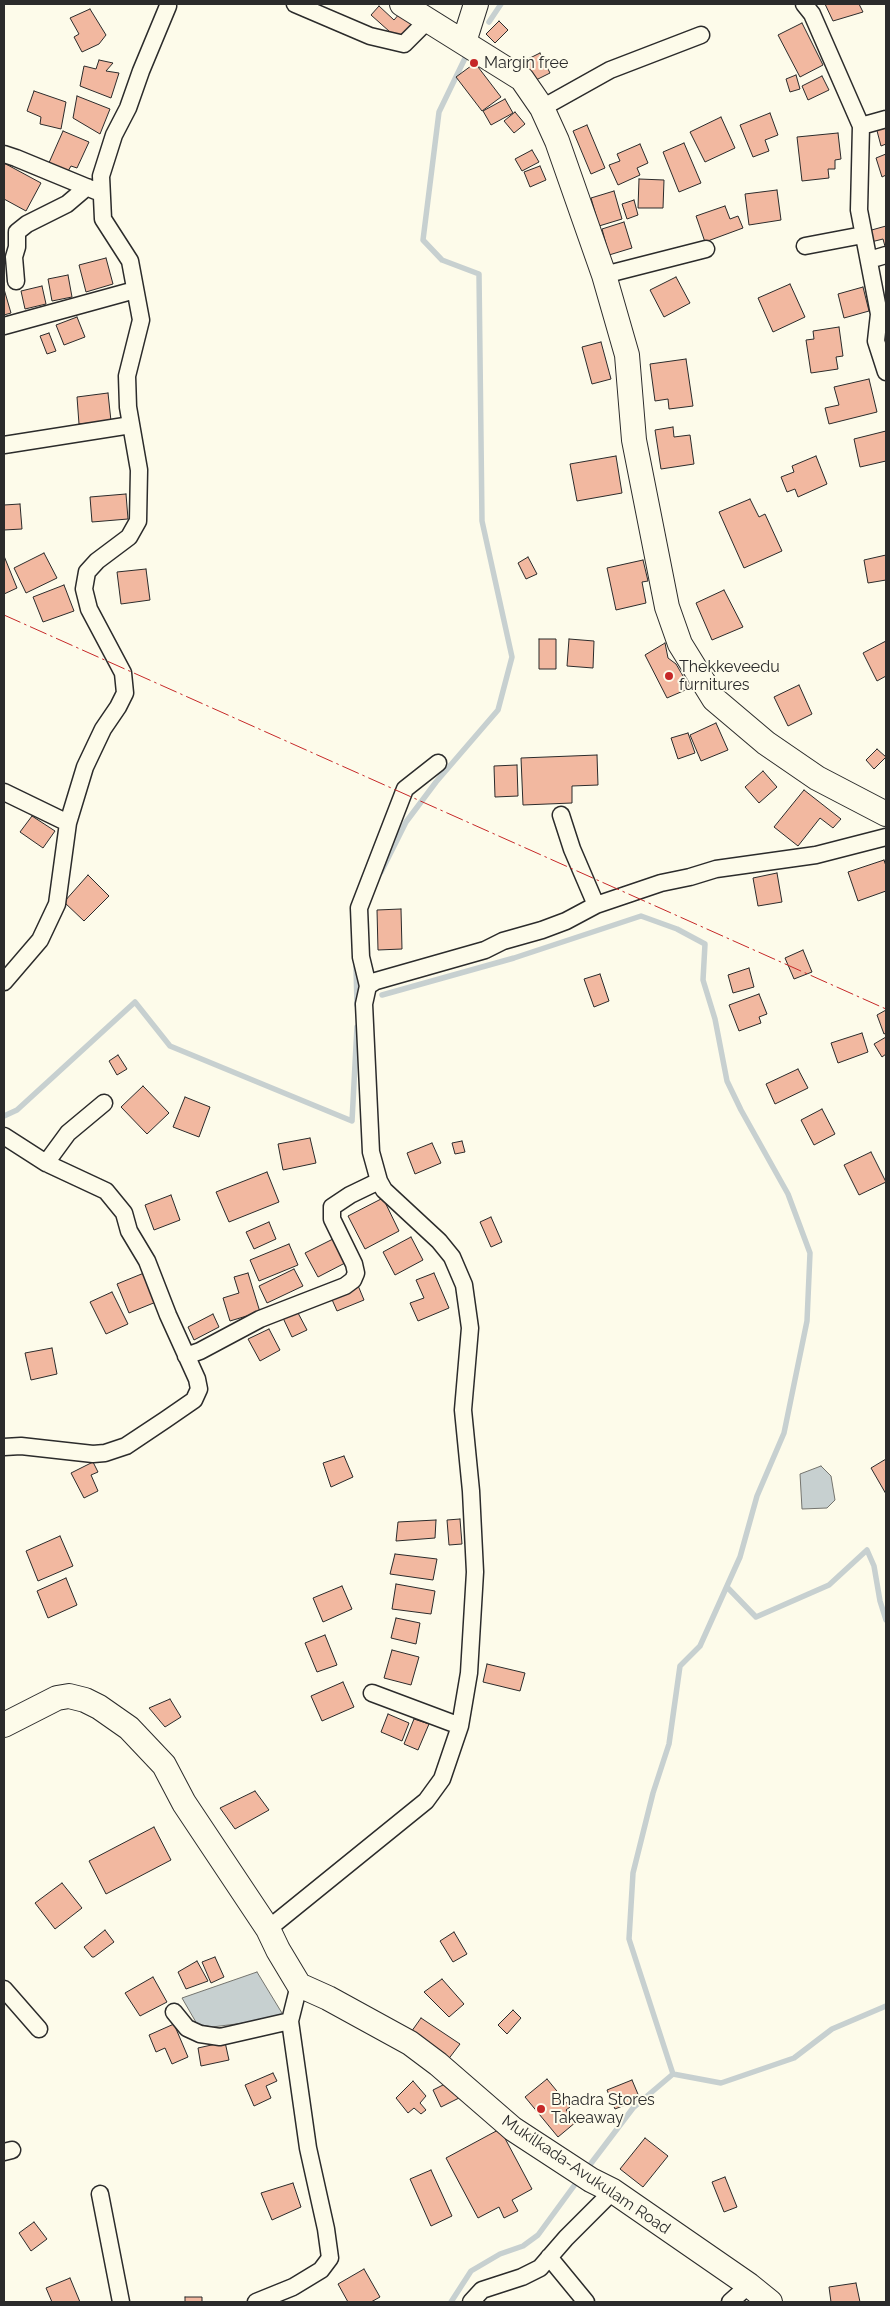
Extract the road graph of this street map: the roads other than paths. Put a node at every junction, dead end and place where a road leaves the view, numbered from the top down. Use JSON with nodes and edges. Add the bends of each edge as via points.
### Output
{"nodes":[{"id":1,"x":169,"y":4,"type":"edge"},
{"id":2,"x":295,"y":4,"type":"edge"},
{"id":3,"x":402,"y":4,"type":"edge"},
{"id":4,"x":476,"y":4,"type":"edge"},
{"id":5,"x":804,"y":4,"type":"edge"},
{"id":6,"x":426,"y":21,"type":"junction"},
{"id":7,"x":701,"y":35,"type":"dead end"},
{"id":8,"x":464,"y":42,"type":"junction"},
{"id":9,"x":542,"y":108,"type":"junction"},
{"id":10,"x":886,"y":119,"type":"edge"},
{"id":11,"x":861,"y":126,"type":"junction"},
{"id":12,"x":4,"y":154,"type":"edge"},
{"id":13,"x":94,"y":190,"type":"junction"},
{"id":14,"x":863,"y":236,"type":"junction"},
{"id":15,"x":805,"y":246,"type":"dead end"},
{"id":16,"x":706,"y":249,"type":"dead end"},
{"id":17,"x":886,"y":255,"type":"edge"},
{"id":18,"x":869,"y":260,"type":"junction"},
{"id":19,"x":604,"y":275,"type":"junction"},
{"id":20,"x":16,"y":281,"type":"dead end"},
{"id":21,"x":135,"y":290,"type":"junction"},
{"id":22,"x":4,"y":326,"type":"edge"},
{"id":23,"x":886,"y":372,"type":"edge"},
{"id":24,"x":131,"y":425,"type":"junction"},
{"id":25,"x":4,"y":445,"type":"edge"},
{"id":26,"x":438,"y":763,"type":"dead end"},
{"id":27,"x":4,"y":792,"type":"edge"},
{"id":28,"x":886,"y":814,"type":"edge"},
{"id":29,"x":561,"y":815,"type":"dead end"},
{"id":30,"x":68,"y":823,"type":"junction"},
{"id":31,"x":886,"y":838,"type":"edge"},
{"id":32,"x":596,"y":905,"type":"junction"},
{"id":33,"x":4,"y":982,"type":"edge"},
{"id":34,"x":368,"y":986,"type":"junction"},
{"id":35,"x":104,"y":1103,"type":"dead end"},
{"id":36,"x":4,"y":1136,"type":"edge"},
{"id":37,"x":46,"y":1163,"type":"junction"},
{"id":38,"x":379,"y":1181,"type":"junction"},
{"id":39,"x":186,"y":1356,"type":"junction"},
{"id":40,"x":4,"y":1447,"type":"edge"},
{"id":41,"x":372,"y":1693,"type":"dead end"},
{"id":42,"x":4,"y":1725,"type":"edge"},
{"id":43,"x":460,"y":1726,"type":"junction"},
{"id":44,"x":268,"y":1929,"type":"junction"},
{"id":45,"x":299,"y":1985,"type":"junction"},
{"id":46,"x":4,"y":1989,"type":"edge"},
{"id":47,"x":174,"y":2012,"type":"dead end"},
{"id":48,"x":290,"y":2021,"type":"junction"},
{"id":49,"x":39,"y":2029,"type":"dead end"},
{"id":50,"x":613,"y":2191,"type":"junction"},
{"id":51,"x":100,"y":2194,"type":"dead end"},
{"id":52,"x":549,"y":2257,"type":"junction"},
{"id":53,"x":749,"y":2285,"type":"junction"},
{"id":54,"x":121,"y":2302,"type":"edge"},
{"id":55,"x":256,"y":2302,"type":"edge"},
{"id":56,"x":471,"y":2302,"type":"edge"},
{"id":57,"x":586,"y":2302,"type":"edge"},
{"id":58,"x":730,"y":2302,"type":"edge"},
{"id":59,"x":770,"y":2302,"type":"edge"}],
"edges":[{"from":1,"to":13,"type":"street"},
{"from":2,"to":6,"type":"street","via":[[370,36],[404,44]]},
{"from":3,"to":6,"type":"main road"},
{"from":4,"to":8,"type":"main road"},
{"from":5,"to":11,"type":"street","via":[[812,14]]},
{"from":6,"to":8,"type":"main road"},
{"from":7,"to":9,"type":"street","via":[[610,70]]},
{"from":8,"to":9,"type":"main road","via":[[522,80]]},
{"from":9,"to":19,"type":"main road"},
{"from":10,"to":11,"type":"street"},
{"from":11,"to":14,"type":"street","via":[[858,210]]},
{"from":12,"to":13,"type":"street"},
{"from":13,"to":20,"type":"street","via":[[17,232]]},
{"from":13,"to":21,"type":"street","via":[[103,219],[130,261]]},
{"from":14,"to":15,"type":"street"},
{"from":14,"to":18,"type":"street"},
{"from":16,"to":19,"type":"street"},
{"from":17,"to":18,"type":"street"},
{"from":18,"to":23,"type":"street","via":[[879,314],[876,341]]},
{"from":19,"to":28,"type":"main road","via":[[627,355],[634,440],[665,598],[680,644],[714,699],[766,743],[817,778]]},
{"from":21,"to":22,"type":"street"},
{"from":21,"to":24,"type":"street","via":[[141,320],[128,376]]},
{"from":24,"to":25,"type":"street"},
{"from":24,"to":30,"type":"street","via":[[139,470],[138,521],[129,537],[97,561],[88,572],[84,589],[89,609],[123,673],[125,693],[102,729],[85,767]]},
{"from":26,"to":34,"type":"street","via":[[405,789],[359,908],[361,957]]},
{"from":27,"to":30,"type":"street"},
{"from":29,"to":32,"type":"street"},
{"from":30,"to":33,"type":"street","via":[[57,904],[40,940]]},
{"from":31,"to":32,"type":"street","via":[[816,855],[716,869],[661,882]]},
{"from":32,"to":34,"type":"street","via":[[542,930]]},
{"from":34,"to":38,"type":"street","via":[[364,1004],[371,1152]]},
{"from":35,"to":37,"type":"street","via":[[68,1133]]},
{"from":36,"to":37,"type":"street"},
{"from":37,"to":39,"type":"street","via":[[106,1191],[124,1213],[128,1231],[147,1261]]},
{"from":38,"to":39,"type":"street","via":[[332,1207],[332,1220],[354,1264],[356,1273],[353,1280],[260,1319]]},
{"from":38,"to":43,"type":"street","via":[[384,1190],[439,1241],[452,1257],[464,1285],[470,1328],[463,1410],[475,1572],[470,1663]]},
{"from":39,"to":40,"type":"street","via":[[199,1389],[194,1400],[126,1446],[93,1454]]},
{"from":41,"to":43,"type":"street"},
{"from":42,"to":44,"type":"main road","via":[[57,1698],[70,1696],[99,1707],[128,1728],[164,1765],[184,1803]]},
{"from":43,"to":44,"type":"street","via":[[442,1779],[426,1801]]},
{"from":44,"to":45,"type":"main road"},
{"from":45,"to":48,"type":"street"},
{"from":45,"to":50,"type":"main road","name":"Mukilkada-Avukulam Road","via":[[410,2043],[513,2129]]},
{"from":46,"to":49,"type":"street"},
{"from":47,"to":48,"type":"street","via":[[187,2028],[220,2037]]},
{"from":48,"to":55,"type":"street","via":[[308,2148],[330,2258],[321,2270],[293,2287]]},
{"from":50,"to":52,"type":"street"},
{"from":50,"to":53,"type":"main road","name":"Mukilkada-Avukulam Road"},
{"from":51,"to":54,"type":"street"},
{"from":52,"to":56,"type":"street","via":[[540,2268],[482,2290]]},
{"from":52,"to":57,"type":"street"},
{"from":53,"to":58,"type":"street"},
{"from":53,"to":59,"type":"main road","name":"Mukilkada-Avukulam Road"}]}
